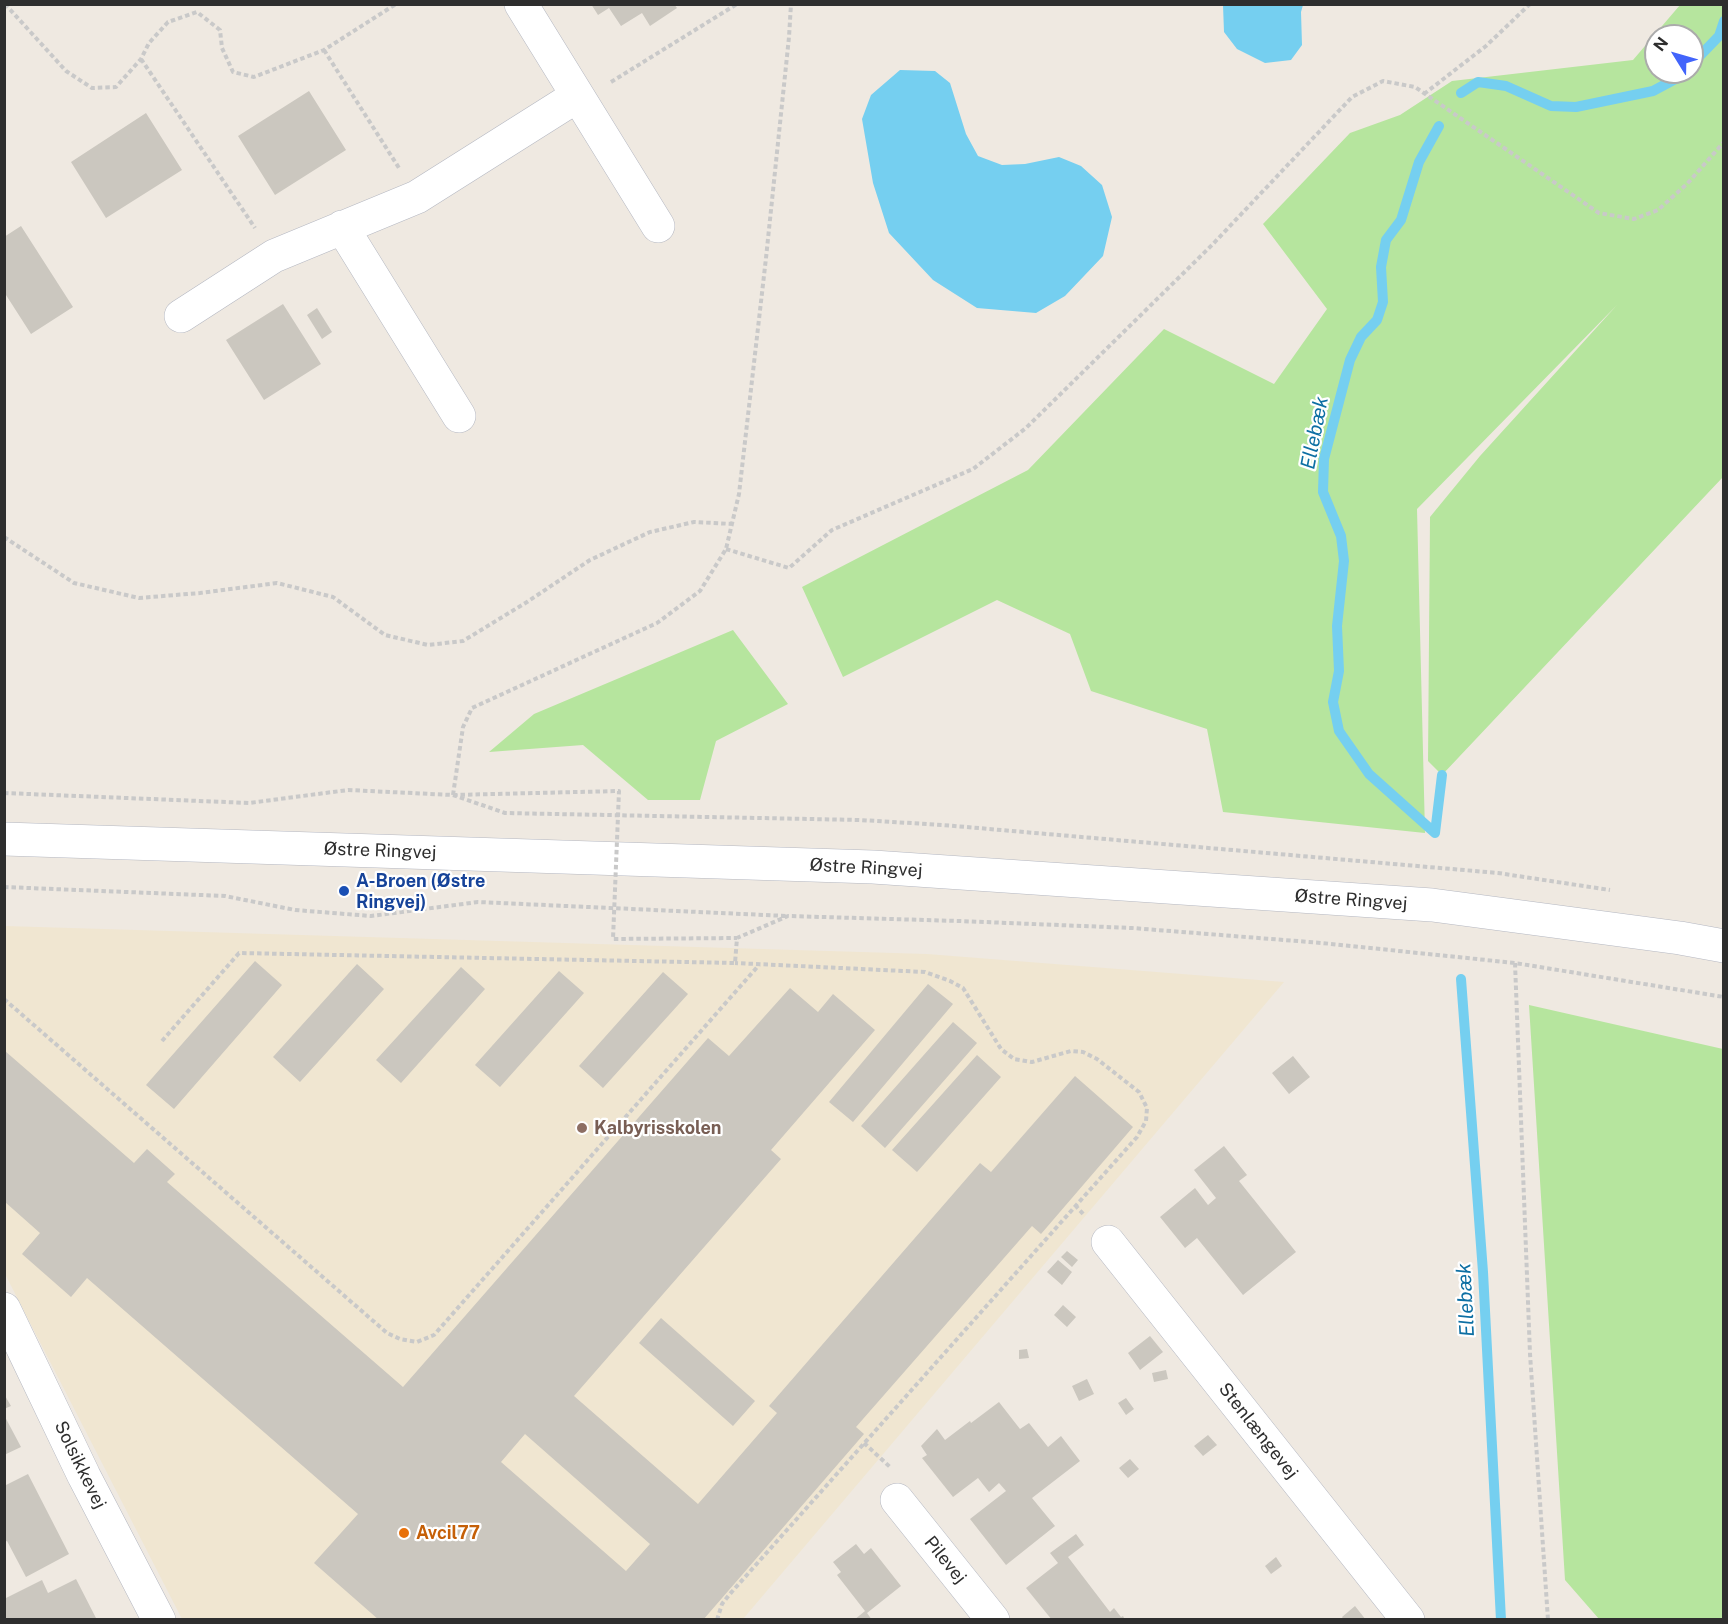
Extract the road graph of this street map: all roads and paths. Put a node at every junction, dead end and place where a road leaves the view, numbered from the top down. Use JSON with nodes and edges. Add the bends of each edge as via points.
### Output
{"nodes":[{"id":1,"x":5,"y":4,"type":"edge"},
{"id":2,"x":396,"y":4,"type":"edge"},
{"id":3,"x":520,"y":4,"type":"edge"},
{"id":4,"x":737,"y":4,"type":"edge"},
{"id":5,"x":791,"y":4,"type":"edge"},
{"id":6,"x":1530,"y":4,"type":"edge"},
{"id":7,"x":324,"y":50,"type":"junction"},
{"id":8,"x":141,"y":59,"type":"junction"},
{"id":9,"x":1424,"y":94,"type":"junction"},
{"id":10,"x":577,"y":96,"type":"junction"},
{"id":11,"x":1724,"y":142,"type":"edge"},
{"id":12,"x":417,"y":197,"type":"junction"},
{"id":13,"x":658,"y":226,"type":"dead end"},
{"id":14,"x":342,"y":227,"type":"junction"},
{"id":15,"x":274,"y":256,"type":"junction"},
{"id":16,"x":181,"y":316,"type":"dead end"},
{"id":17,"x":459,"y":416,"type":"dead end"},
{"id":18,"x":733,"y":524,"type":"junction"},
{"id":19,"x":4,"y":537,"type":"edge"},
{"id":20,"x":726,"y":549,"type":"junction"},
{"id":21,"x":4,"y":839,"type":"edge"},
{"id":22,"x":4,"y":887,"type":"edge"},
{"id":23,"x":788,"y":916,"type":"junction"},
{"id":24,"x":737,"y":938,"type":"junction"},
{"id":25,"x":1724,"y":946,"type":"edge"},
{"id":26,"x":735,"y":963,"type":"junction"},
{"id":27,"x":1515,"y":963,"type":"junction"},
{"id":28,"x":759,"y":965,"type":"junction"},
{"id":29,"x":1724,"y":997,"type":"edge"},
{"id":30,"x":4,"y":999,"type":"edge"},
{"id":31,"x":162,"y":1041,"type":"dead end"},
{"id":32,"x":1108,"y":1242,"type":"dead end"},
{"id":33,"x":4,"y":1309,"type":"edge"},
{"id":34,"x":897,"y":1500,"type":"dead end"},
{"id":35,"x":159,"y":1620,"type":"edge"},
{"id":36,"x":717,"y":1620,"type":"edge"},
{"id":37,"x":993,"y":1620,"type":"edge"},
{"id":38,"x":1408,"y":1620,"type":"edge"},
{"id":39,"x":1548,"y":1620,"type":"edge"}],
"edges":[{"from":1,"to":8,"type":"path","via":[[66,71],[92,88],[116,87]]},
{"from":2,"to":7,"type":"path"},
{"from":3,"to":10,"type":"street"},
{"from":4,"to":10,"type":"path","via":[[605,86]]},
{"from":5,"to":18,"type":"path","via":[[766,258]]},
{"from":6,"to":9,"type":"path","via":[[1486,46]]},
{"from":7,"to":8,"type":"path","via":[[254,77],[233,72],[222,48],[220,30],[197,12],[168,22]]},
{"from":7,"to":12,"type":"path"},
{"from":8,"to":15,"type":"path"},
{"from":9,"to":11,"type":"path","via":[[1599,213],[1634,219],[1658,210]]},
{"from":9,"to":20,"type":"path","via":[[1414,87],[1383,81],[1352,97],[1212,245],[1052,403],[973,469],[832,530],[789,568]]},
{"from":10,"to":12,"type":"street"},
{"from":10,"to":13,"type":"street"},
{"from":12,"to":14,"type":"street"},
{"from":14,"to":15,"type":"street"},
{"from":14,"to":17,"type":"street"},
{"from":15,"to":16,"type":"street"},
{"from":18,"to":19,"type":"path","via":[[694,522],[650,532],[590,560],[463,641],[428,645],[385,635],[333,597],[277,583],[139,598],[74,583]]},
{"from":18,"to":20,"type":"path"},
{"from":20,"to":24,"type":"path","bridge":true,"via":[[700,591],[657,623],[472,708],[463,727],[453,795],[619,791],[613,939]]},
{"from":21,"to":25,"type":"street","name":"Østre Ringvej","via":[[873,867],[1432,905]]},
{"from":22,"to":23,"type":"path","via":[[225,896],[295,910],[371,915],[478,902]]},
{"from":23,"to":24,"type":"path"},
{"from":23,"to":27,"type":"path","via":[[1132,928]]},
{"from":24,"to":26,"type":"path"},
{"from":26,"to":28,"type":"path"},
{"from":26,"to":31,"type":"path","via":[[239,953]]},
{"from":27,"to":29,"type":"path"},
{"from":27,"to":39,"type":"path","via":[[1530,1354]]},
{"from":28,"to":30,"type":"path","via":[[434,1335],[417,1342],[387,1333]]},
{"from":28,"to":36,"type":"path","via":[[925,972],[950,981],[963,988],[1002,1049],[1014,1059],[1032,1062],[1071,1051],[1083,1052],[1139,1092],[1147,1114],[1137,1137],[729,1595]]},
{"from":32,"to":38,"type":"street","name":"Stenlængevej"},
{"from":33,"to":35,"type":"street","name":"Solsikkevej"},
{"from":34,"to":37,"type":"street","name":"Pilevej"}]}
